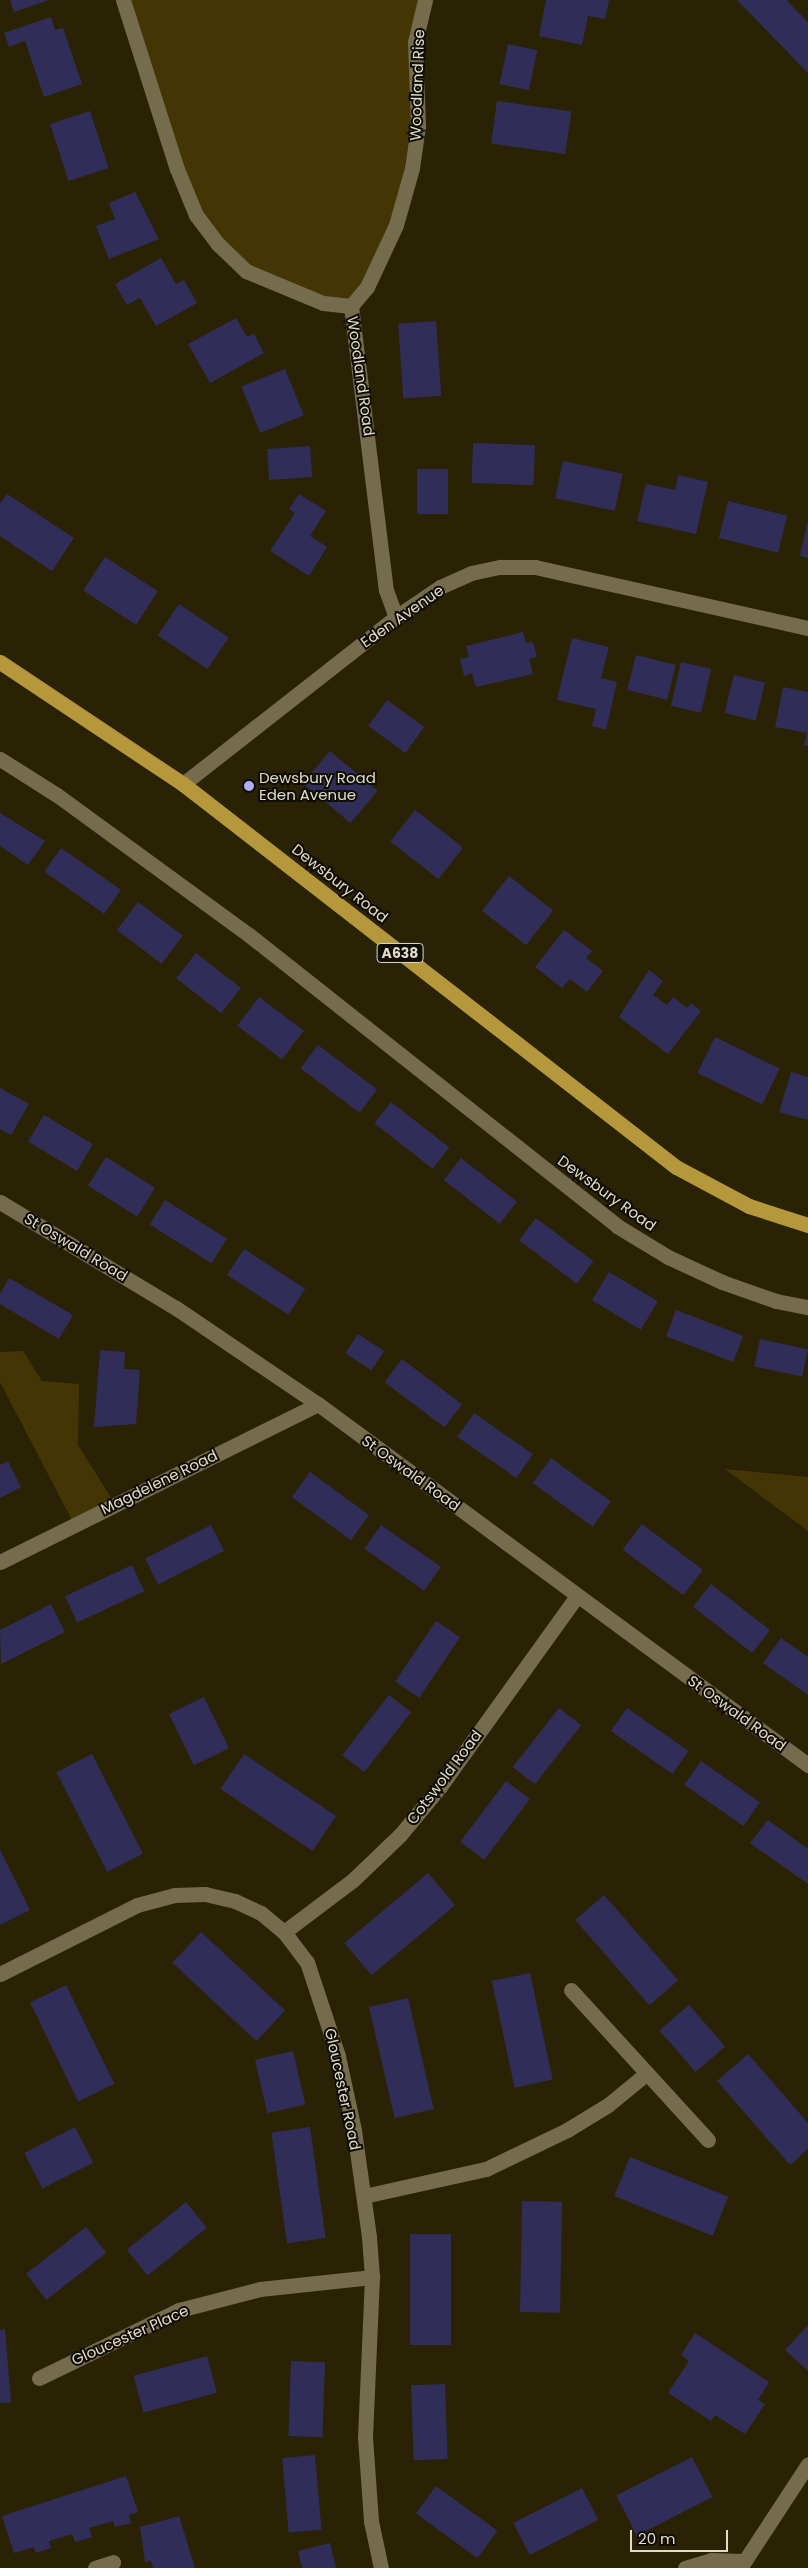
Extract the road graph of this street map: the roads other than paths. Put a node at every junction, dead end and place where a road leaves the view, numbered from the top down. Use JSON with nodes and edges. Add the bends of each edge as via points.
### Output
{"nodes":[{"id":1,"x":123,"y":0,"type":"edge"},
{"id":2,"x":425,"y":0,"type":"edge"},
{"id":3,"x":351,"y":306,"type":"junction"},
{"id":4,"x":396,"y":617,"type":"junction"},
{"id":5,"x":808,"y":628,"type":"edge"},
{"id":6,"x":0,"y":662,"type":"edge"},
{"id":7,"x":0,"y":759,"type":"edge"},
{"id":8,"x":183,"y":784,"type":"junction"},
{"id":9,"x":0,"y":1202,"type":"edge"},
{"id":10,"x":808,"y":1225,"type":"edge"},
{"id":11,"x":808,"y":1307,"type":"edge"},
{"id":12,"x":318,"y":1404,"type":"junction"},
{"id":13,"x":0,"y":1562,"type":"edge"},
{"id":14,"x":576,"y":1596,"type":"junction"},
{"id":15,"x":808,"y":1765,"type":"edge"},
{"id":16,"x":284,"y":1932,"type":"junction"},
{"id":17,"x":0,"y":1974,"type":"edge"},
{"id":18,"x":571,"y":1990,"type":"dead end"},
{"id":19,"x":647,"y":2073,"type":"junction"},
{"id":20,"x":708,"y":2140,"type":"dead end"},
{"id":21,"x":364,"y":2196,"type":"junction"},
{"id":22,"x":372,"y":2277,"type":"junction"},
{"id":23,"x":39,"y":2378,"type":"dead end"},
{"id":24,"x":808,"y":2464,"type":"edge"},
{"id":25,"x":113,"y":2562,"type":"dead end"},
{"id":26,"x":742,"y":2565,"type":"edge"},
{"id":27,"x":95,"y":2568,"type":"edge"},
{"id":28,"x":381,"y":2568,"type":"edge"},
{"id":29,"x":685,"y":2568,"type":"edge"}],
"edges":[{"from":1,"to":3,"type":"street","name":"Woodland Road","via":[[177,169],[196,215],[218,244],[246,271],[323,302]]},
{"from":2,"to":3,"type":"street","name":"Woodland Rise","via":[[415,42],[418,126],[412,168],[396,225],[367,287]]},
{"from":3,"to":4,"type":"street","name":"Woodland Road","via":[[362,370],[386,590]]},
{"from":4,"to":5,"type":"street","name":"Eden Avenue","via":[[440,587],[471,573],[500,567],[535,567]]},
{"from":4,"to":8,"type":"street","name":"Eden Avenue"},
{"from":6,"to":8,"type":"highway","name":"Dewsbury Road","number":"A638"},
{"from":7,"to":11,"type":"street","name":"Dewsbury Road","via":[[87,816],[249,935],[617,1226],[668,1257],[722,1282],[776,1301]]},
{"from":8,"to":10,"type":"highway","name":"Dewsbury Road","number":"A638","via":[[676,1167],[749,1206]]},
{"from":9,"to":12,"type":"street","name":"St Oswald Road","via":[[176,1308]]},
{"from":12,"to":13,"type":"street","name":"Magdelene Road"},
{"from":12,"to":14,"type":"street","name":"St Oswald Road"},
{"from":14,"to":15,"type":"street","name":"St Oswald Road"},
{"from":14,"to":16,"type":"street","name":"Cotswold Road","via":[[439,1788],[400,1835],[353,1880]]},
{"from":16,"to":17,"type":"street","name":"Gloucester Road","via":[[261,1913],[235,1901],[205,1894],[174,1895],[137,1905]]},
{"from":16,"to":21,"type":"street","name":"Gloucester Road","via":[[307,1962],[320,1993],[354,2130]]},
{"from":18,"to":19,"type":"street"},
{"from":19,"to":20,"type":"street"},
{"from":19,"to":21,"type":"street","via":[[608,2105],[567,2130],[494,2166],[441,2181]]},
{"from":21,"to":22,"type":"street","name":"Gloucester Road"},
{"from":22,"to":23,"type":"street","name":"Gloucester Place","via":[[260,2289],[179,2310]]},
{"from":22,"to":28,"type":"street","name":"Gloucester Road","via":[[365,2437],[371,2522]]},
{"from":24,"to":26,"type":"street"},
{"from":25,"to":27,"type":"street"},
{"from":26,"to":29,"type":"street","via":[[710,2560]]}]}
